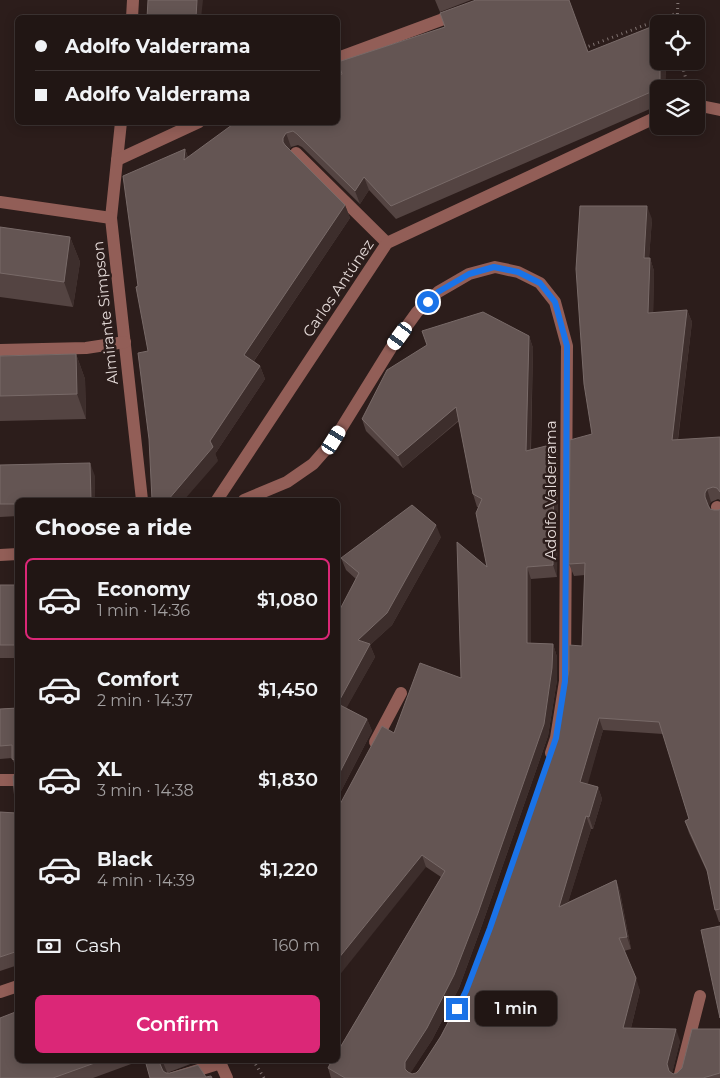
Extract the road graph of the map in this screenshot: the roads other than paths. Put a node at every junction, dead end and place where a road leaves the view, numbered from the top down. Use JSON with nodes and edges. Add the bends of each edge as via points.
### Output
{"nodes":[{"id":1,"x":133,"y":0,"type":"edge"},
{"id":2,"x":466,"y":10,"type":"edge"},
{"id":3,"x":132,"y":15,"type":"edge"},
{"id":4,"x":340,"y":57,"type":"edge"},
{"id":5,"x":705,"y":107,"type":"edge"},
{"id":6,"x":720,"y":110,"type":"edge"},
{"id":7,"x":650,"y":120,"type":"edge"},
{"id":8,"x":121,"y":125,"type":"edge"},
{"id":9,"x":193,"y":125,"type":"edge"},
{"id":10,"x":296,"y":153,"type":"edge"},
{"id":11,"x":117,"y":160,"type":"junction"},
{"id":12,"x":0,"y":202,"type":"edge"},
{"id":13,"x":111,"y":218,"type":"junction"},
{"id":14,"x":387,"y":243,"type":"junction"},
{"id":15,"x":125,"y":342,"type":"junction"},
{"id":16,"x":0,"y":350,"type":"edge"},
{"id":17,"x":142,"y":498,"type":"edge"},
{"id":18,"x":218,"y":498,"type":"edge"},
{"id":19,"x":249,"y":498,"type":"edge"},
{"id":20,"x":15,"y":554,"type":"edge"},
{"id":21,"x":0,"y":555,"type":"edge"},
{"id":22,"x":401,"y":694,"type":"dead end"},
{"id":23,"x":369,"y":754,"type":"edge"},
{"id":24,"x":546,"y":765,"type":"edge"},
{"id":25,"x":0,"y":780,"type":"edge"},
{"id":26,"x":15,"y":780,"type":"edge"},
{"id":27,"x":15,"y":987,"type":"edge"},
{"id":28,"x":0,"y":992,"type":"edge"},
{"id":29,"x":700,"y":996,"type":"dead end"},
{"id":30,"x":217,"y":1063,"type":"edge"},
{"id":31,"x":220,"y":1063,"type":"edge"},
{"id":32,"x":173,"y":1078,"type":"edge"},
{"id":33,"x":227,"y":1078,"type":"edge"},
{"id":34,"x":679,"y":1078,"type":"edge"}],
"edges":[{"from":1,"to":3,"type":"street"},
{"from":2,"to":4,"type":"street"},
{"from":5,"to":6,"type":"street"},
{"from":7,"to":14,"type":"street","name":"Carlos Antúnez"},
{"from":8,"to":11,"type":"street","name":"Almirante Simpson"},
{"from":9,"to":11,"type":"street"},
{"from":10,"to":14,"type":"street"},
{"from":11,"to":13,"type":"street","name":"Almirante Simpson"},
{"from":12,"to":13,"type":"street"},
{"from":13,"to":15,"type":"street","name":"Almirante Simpson"},
{"from":14,"to":18,"type":"street","name":"Carlos Antúnez"},
{"from":15,"to":16,"type":"street","via":[[86,348]]},
{"from":15,"to":17,"type":"street","name":"Almirante Simpson"},
{"from":19,"to":24,"type":"street","name":"Adolfo Valderrama","via":[[287,482],[313,464],[334,440],[417,312],[438,292],[469,274],[494,267],[518,272],[540,283],[555,302],[567,346],[565,681],[556,738]]},
{"from":20,"to":21,"type":"street"},
{"from":22,"to":23,"type":"street"},
{"from":25,"to":26,"type":"street"},
{"from":27,"to":28,"type":"street"},
{"from":29,"to":34,"type":"street"},
{"from":30,"to":32,"type":"street"},
{"from":31,"to":33,"type":"street"}]}
